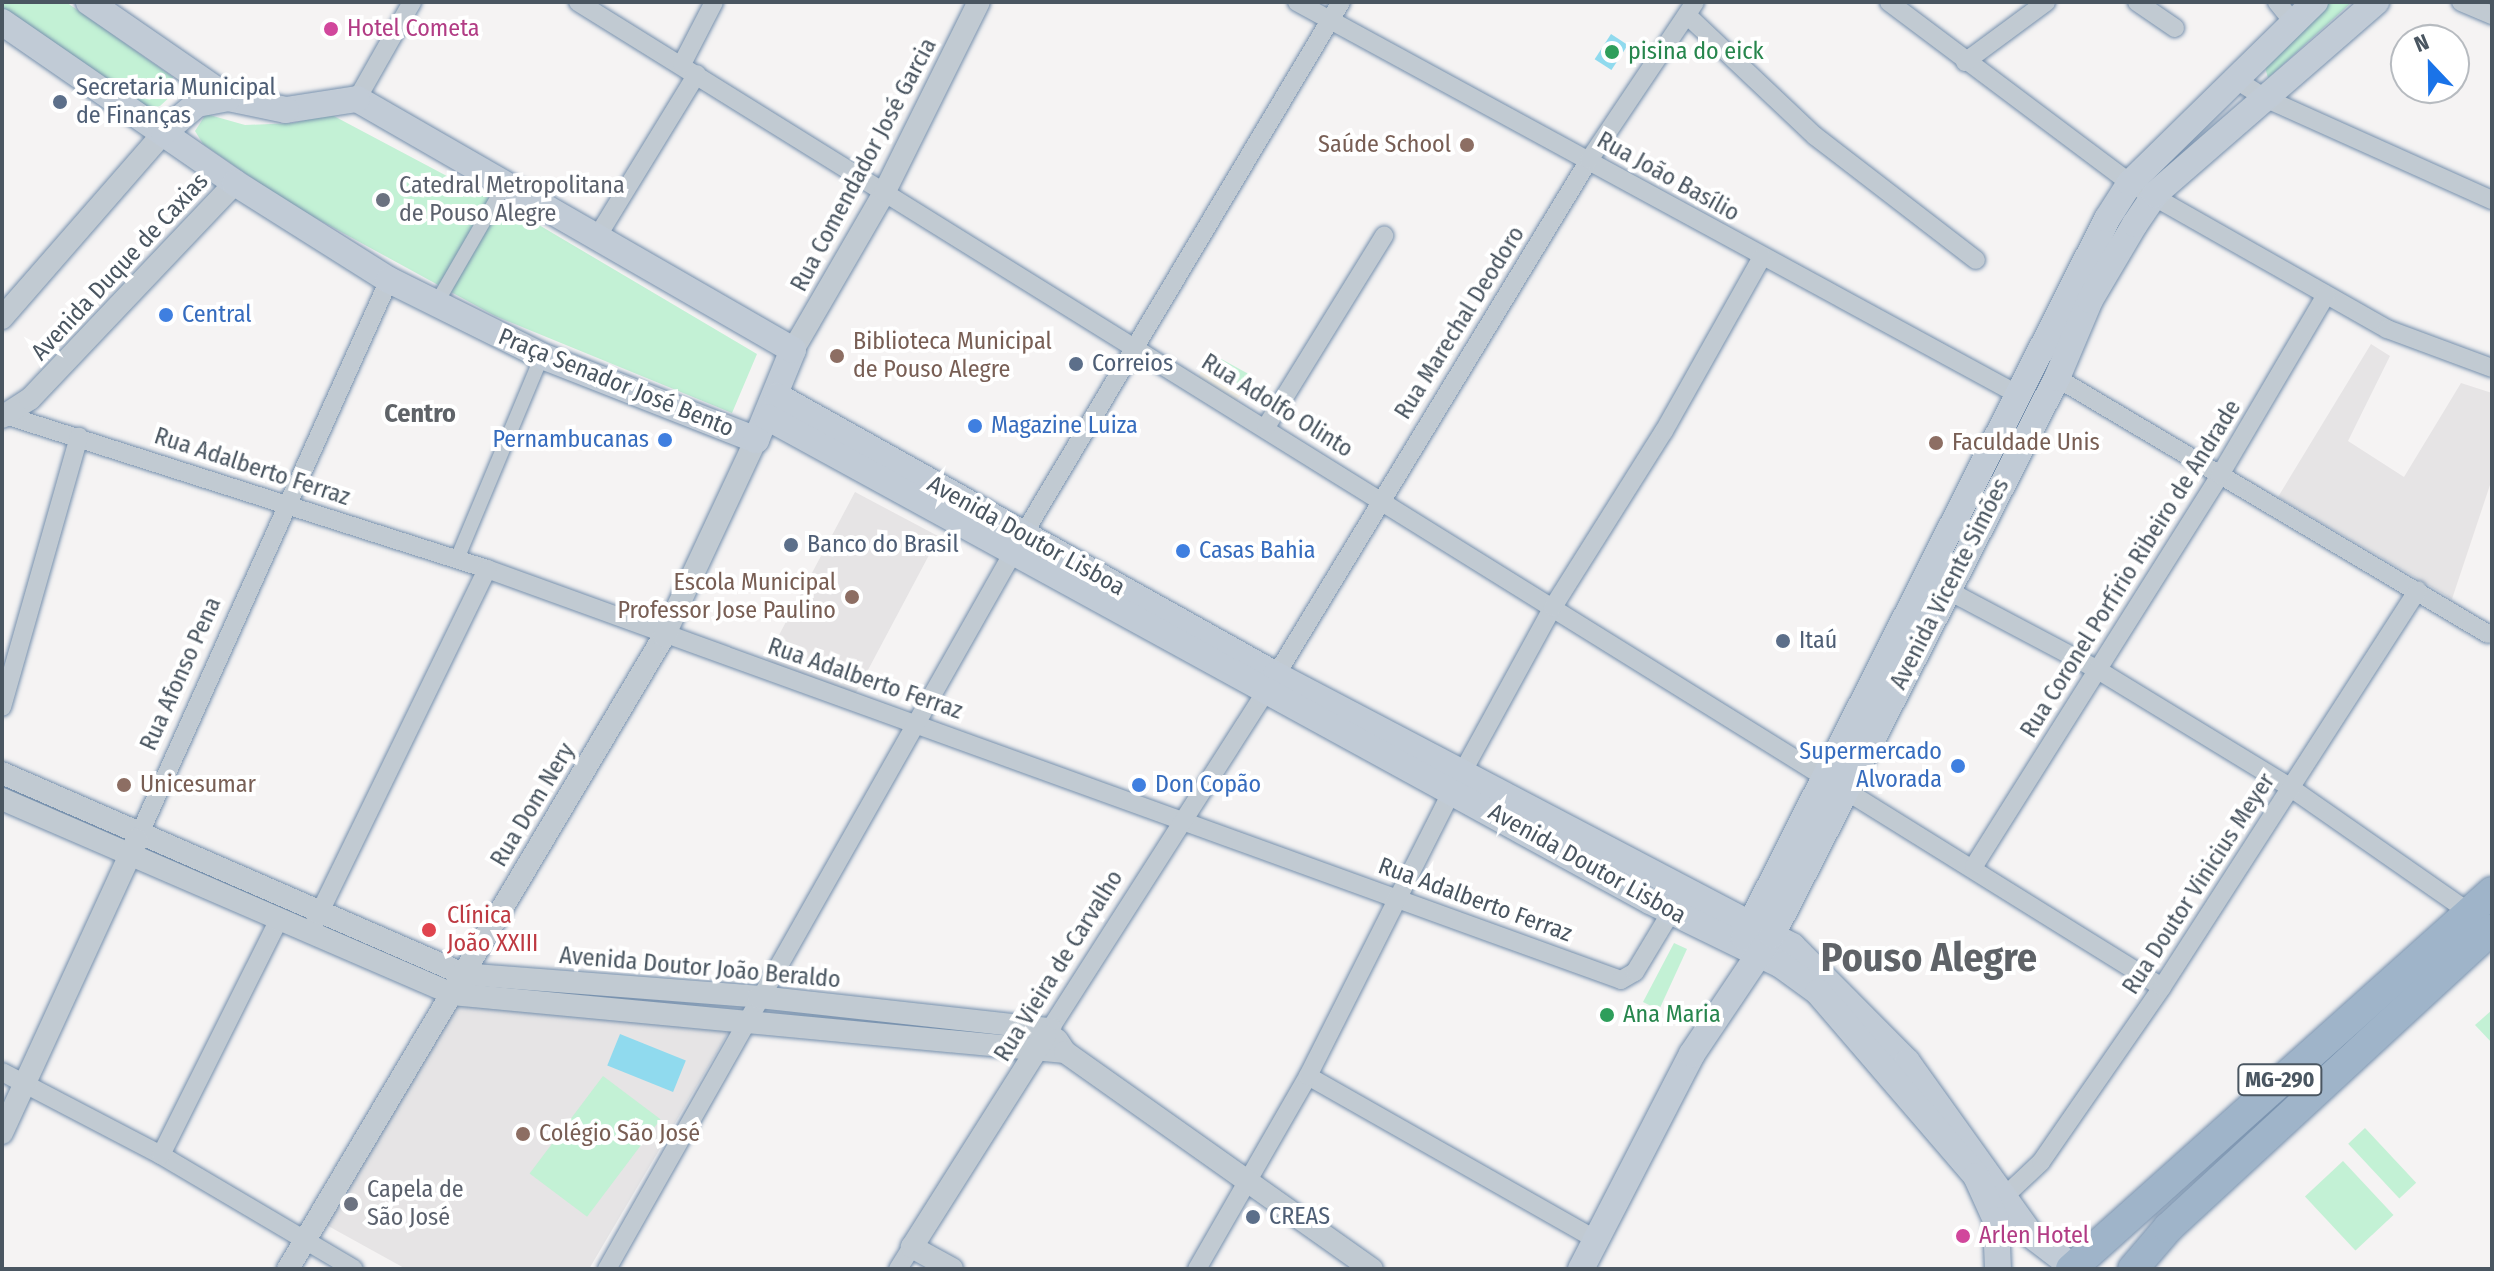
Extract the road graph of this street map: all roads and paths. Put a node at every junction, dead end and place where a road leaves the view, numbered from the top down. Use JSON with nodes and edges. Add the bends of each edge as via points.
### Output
{"nodes":[{"id":1,"x":89,"y":2,"type":"edge"},
{"id":2,"x":412,"y":2,"type":"edge"},
{"id":3,"x":578,"y":2,"type":"edge"},
{"id":4,"x":714,"y":2,"type":"edge"},
{"id":5,"x":979,"y":2,"type":"edge"},
{"id":6,"x":1297,"y":2,"type":"edge"},
{"id":7,"x":1341,"y":2,"type":"edge"},
{"id":8,"x":1889,"y":2,"type":"edge"},
{"id":9,"x":2046,"y":2,"type":"edge"},
{"id":10,"x":2137,"y":2,"type":"edge"},
{"id":11,"x":2277,"y":2,"type":"edge"},
{"id":12,"x":2315,"y":2,"type":"edge"},
{"id":13,"x":2376,"y":2,"type":"edge"},
{"id":14,"x":2461,"y":2,"type":"edge"},
{"id":15,"x":1691,"y":8,"type":"edge"},
{"id":16,"x":2492,"y":15,"type":"edge"},
{"id":17,"x":1330,"y":20,"type":"junction"},
{"id":18,"x":2,"y":22,"type":"edge"},
{"id":19,"x":2294,"y":23,"type":"junction"},
{"id":20,"x":2175,"y":28,"type":"dead end"},
{"id":21,"x":1965,"y":62,"type":"junction"},
{"id":22,"x":689,"y":69,"type":"junction"},
{"id":23,"x":184,"y":72,"type":"junction"},
{"id":24,"x":2238,"y":81,"type":"junction"},
{"id":25,"x":228,"y":98,"type":"junction"},
{"id":26,"x":357,"y":99,"type":"junction"},
{"id":27,"x":2267,"y":99,"type":"junction"},
{"id":28,"x":155,"y":127,"type":"junction"},
{"id":29,"x":1589,"y":160,"type":"junction"},
{"id":30,"x":235,"y":183,"type":"junction"},
{"id":31,"x":2130,"y":183,"type":"junction"},
{"id":32,"x":504,"y":186,"type":"junction"},
{"id":33,"x":885,"y":191,"type":"junction"},
{"id":34,"x":2155,"y":194,"type":"junction"},
{"id":35,"x":2492,"y":200,"type":"edge"},
{"id":36,"x":1384,"y":236,"type":"dead end"},
{"id":37,"x":597,"y":237,"type":"junction"},
{"id":38,"x":1762,"y":257,"type":"junction"},
{"id":39,"x":1976,"y":260,"type":"dead end"},
{"id":40,"x":389,"y":280,"type":"junction"},
{"id":41,"x":2326,"y":295,"type":"junction"},
{"id":42,"x":436,"y":304,"type":"junction"},
{"id":43,"x":2,"y":318,"type":"edge"},
{"id":44,"x":1136,"y":346,"type":"junction"},
{"id":45,"x":793,"y":350,"type":"junction"},
{"id":46,"x":542,"y":356,"type":"junction"},
{"id":47,"x":2492,"y":368,"type":"edge"},
{"id":48,"x":2057,"y":378,"type":"junction"},
{"id":49,"x":2017,"y":394,"type":"junction"},
{"id":50,"x":3,"y":416,"type":"edge"},
{"id":51,"x":767,"y":418,"type":"junction"},
{"id":52,"x":1266,"y":427,"type":"junction"},
{"id":53,"x":79,"y":437,"type":"junction"},
{"id":54,"x":2220,"y":475,"type":"junction"},
{"id":55,"x":1379,"y":498,"type":"junction"},
{"id":56,"x":286,"y":501,"type":"junction"},
{"id":57,"x":1018,"y":545,"type":"junction"},
{"id":58,"x":457,"y":559,"type":"junction"},
{"id":59,"x":487,"y":569,"type":"junction"},
{"id":60,"x":1947,"y":590,"type":"junction"},
{"id":61,"x":2418,"y":590,"type":"junction"},
{"id":62,"x":1553,"y":607,"type":"junction"},
{"id":63,"x":2488,"y":634,"type":"dead end"},
{"id":64,"x":664,"y":636,"type":"junction"},
{"id":65,"x":2098,"y":670,"type":"junction"},
{"id":66,"x":1271,"y":683,"type":"junction"},
{"id":67,"x":2,"y":707,"type":"edge"},
{"id":68,"x":918,"y":722,"type":"junction"},
{"id":69,"x":2,"y":773,"type":"edge"},
{"id":70,"x":1458,"y":781,"type":"junction"},
{"id":71,"x":1835,"y":783,"type":"junction"},
{"id":72,"x":2291,"y":788,"type":"junction"},
{"id":73,"x":2,"y":799,"type":"edge"},
{"id":74,"x":1181,"y":817,"type":"junction"},
{"id":75,"x":140,"y":833,"type":"junction"},
{"id":76,"x":130,"y":854,"type":"junction"},
{"id":77,"x":1974,"y":866,"type":"junction"},
{"id":78,"x":1396,"y":895,"type":"junction"},
{"id":79,"x":1678,"y":901,"type":"junction"},
{"id":80,"x":322,"y":909,"type":"junction"},
{"id":81,"x":2485,"y":911,"type":"edge"},
{"id":82,"x":279,"y":919,"type":"junction"},
{"id":83,"x":310,"y":933,"type":"junction"},
{"id":84,"x":1756,"y":940,"type":"junction"},
{"id":85,"x":463,"y":974,"type":"junction"},
{"id":86,"x":2162,"y":987,"type":"junction"},
{"id":87,"x":452,"y":994,"type":"junction"},
{"id":88,"x":759,"y":997,"type":"junction"},
{"id":89,"x":908,"y":1013,"type":"junction"},
{"id":90,"x":744,"y":1021,"type":"junction"},
{"id":91,"x":2335,"y":1032,"type":"junction"},
{"id":92,"x":905,"y":1036,"type":"junction"},
{"id":93,"x":1044,"y":1039,"type":"junction"},
{"id":94,"x":2342,"y":1067,"type":"junction"},
{"id":95,"x":2,"y":1072,"type":"edge"},
{"id":96,"x":1308,"y":1076,"type":"junction"},
{"id":97,"x":25,"y":1085,"type":"junction"},
{"id":98,"x":2,"y":1133,"type":"edge"},
{"id":99,"x":161,"y":1155,"type":"junction"},
{"id":100,"x":1248,"y":1179,"type":"junction"},
{"id":101,"x":1997,"y":1197,"type":"junction"},
{"id":102,"x":305,"y":1241,"type":"junction"},
{"id":103,"x":1598,"y":1241,"type":"junction"},
{"id":104,"x":912,"y":1247,"type":"junction"},
{"id":105,"x":2072,"y":1268,"type":"edge"},
{"id":106,"x":288,"y":1269,"type":"edge"},
{"id":107,"x":354,"y":1269,"type":"edge"},
{"id":108,"x":607,"y":1269,"type":"edge"},
{"id":109,"x":898,"y":1269,"type":"edge"},
{"id":110,"x":952,"y":1269,"type":"edge"},
{"id":111,"x":1197,"y":1269,"type":"edge"},
{"id":112,"x":1372,"y":1269,"type":"edge"},
{"id":113,"x":1581,"y":1269,"type":"edge"},
{"id":114,"x":1998,"y":1269,"type":"edge"},
{"id":115,"x":2133,"y":1269,"type":"edge"}],
"edges":[{"from":1,"to":23,"type":"main road"},
{"from":2,"to":26,"type":"street"},
{"from":3,"to":22,"type":"street","name":"Rua Adolfo Olinto"},
{"from":4,"to":22,"type":"street"},
{"from":5,"to":33,"type":"street","name":"Rua Comendador José Garcia"},
{"from":6,"to":17,"type":"street","name":"Rua João Basílio"},
{"from":7,"to":17,"type":"street"},
{"from":8,"to":21,"type":"street"},
{"from":9,"to":21,"type":"street"},
{"from":10,"to":20,"type":"street"},
{"from":11,"to":19,"type":"street"},
{"from":12,"to":19,"type":"main road","name":"Avenida Vicente Simões"},
{"from":13,"to":27,"type":"main road","name":"Avenida Vicente Simões"},
{"from":14,"to":16,"type":"street"},
{"from":15,"to":29,"type":"street","name":"Rua Marechal Deodoro"},
{"from":15,"to":39,"type":"street","via":[[1815,136]]},
{"from":17,"to":29,"type":"street","name":"Rua João Basílio"},
{"from":17,"to":44,"type":"street"},
{"from":18,"to":28,"type":"main road","name":"Praça Senador José Bento"},
{"from":19,"to":24,"type":"main road","name":"Avenida Vicente Simões"},
{"from":21,"to":31,"type":"street"},
{"from":22,"to":33,"type":"street","name":"Rua Adolfo Olinto"},
{"from":22,"to":37,"type":"street"},
{"from":23,"to":25,"type":"main road"},
{"from":23,"to":28,"type":"main road","via":[[180,92]]},
{"from":24,"to":27,"type":"street"},
{"from":24,"to":31,"type":"main road","name":"Avenida Vicente Simões"},
{"from":25,"to":26,"type":"main road","via":[[267,110]]},
{"from":25,"to":28,"type":"main road","via":[[197,104]]},
{"from":26,"to":32,"type":"main road"},
{"from":27,"to":34,"type":"main road","name":"Avenida Vicente Simões"},
{"from":27,"to":35,"type":"street"},
{"from":28,"to":30,"type":"main road","name":"Praça Senador José Bento"},
{"from":28,"to":43,"type":"street"},
{"from":29,"to":38,"type":"street","name":"Rua João Basílio"},
{"from":29,"to":55,"type":"street","name":"Rua Marechal Deodoro"},
{"from":30,"to":40,"type":"main road","name":"Praça Senador José Bento"},
{"from":30,"to":50,"type":"street","name":"Avenida Duque de Caxias","via":[[30,399]]},
{"from":31,"to":34,"type":"street"},
{"from":31,"to":49,"type":"main road","name":"Avenida Vicente Simões"},
{"from":32,"to":37,"type":"main road"},
{"from":32,"to":42,"type":"street"},
{"from":33,"to":44,"type":"street","name":"Rua Adolfo Olinto"},
{"from":33,"to":45,"type":"street","name":"Rua Comendador José Garcia"},
{"from":34,"to":41,"type":"street"},
{"from":34,"to":48,"type":"main road","name":"Avenida Vicente Simões","via":[[2090,300]]},
{"from":36,"to":52,"type":"street"},
{"from":37,"to":45,"type":"main road"},
{"from":38,"to":49,"type":"street","name":"Rua João Basílio"},
{"from":38,"to":62,"type":"street","via":[[1664,431]]},
{"from":40,"to":42,"type":"main road","name":"Praça Senador José Bento"},
{"from":40,"to":56,"type":"street","name":"Rua Afonso Pena"},
{"from":41,"to":47,"type":"street","via":[[2387,329]]},
{"from":41,"to":54,"type":"street","name":"Rua Coronel Porfírio Ribeiro de Andrade"},
{"from":42,"to":46,"type":"main road","name":"Praça Senador José Bento"},
{"from":44,"to":52,"type":"street","name":"Rua Adolfo Olinto"},
{"from":44,"to":57,"type":"street"},
{"from":45,"to":51,"type":"main road"},
{"from":46,"to":51,"type":"main road","name":"Praça Senador José Bento"},
{"from":46,"to":58,"type":"street"},
{"from":48,"to":54,"type":"street"},
{"from":48,"to":60,"type":"main road","name":"Avenida Vicente Simões"},
{"from":49,"to":71,"type":"main road","name":"Avenida Vicente Simões"},
{"from":50,"to":53,"type":"street","name":"Rua Adalberto Ferraz"},
{"from":51,"to":57,"type":"main road","name":"Avenida Doutor Lisboa"},
{"from":51,"to":64,"type":"street","name":"Rua Dom Nery"},
{"from":52,"to":55,"type":"street","name":"Rua Adolfo Olinto"},
{"from":53,"to":56,"type":"street","name":"Rua Adalberto Ferraz"},
{"from":53,"to":67,"type":"street"},
{"from":54,"to":61,"type":"street"},
{"from":54,"to":65,"type":"street","name":"Rua Coronel Porfírio Ribeiro de Andrade"},
{"from":55,"to":62,"type":"street","name":"Rua Adolfo Olinto"},
{"from":55,"to":66,"type":"street","name":"Rua Marechal Deodoro"},
{"from":56,"to":58,"type":"street","name":"Rua Adalberto Ferraz"},
{"from":56,"to":75,"type":"street","name":"Rua Afonso Pena"},
{"from":57,"to":66,"type":"main road","name":"Avenida Doutor Lisboa"},
{"from":57,"to":68,"type":"street"},
{"from":58,"to":59,"type":"street","name":"Rua Adalberto Ferraz"},
{"from":59,"to":64,"type":"street","name":"Rua Adalberto Ferraz"},
{"from":59,"to":80,"type":"street"},
{"from":60,"to":65,"type":"street"},
{"from":60,"to":71,"type":"main road","name":"Avenida Vicente Simões"},
{"from":61,"to":63,"type":"street"},
{"from":61,"to":72,"type":"street","name":"Rua Doutor Vinicius Meyer"},
{"from":62,"to":70,"type":"street"},
{"from":62,"to":71,"type":"street","name":"Rua Adolfo Olinto"},
{"from":64,"to":68,"type":"street","name":"Rua Adalberto Ferraz"},
{"from":64,"to":85,"type":"street","name":"Rua Dom Nery"},
{"from":65,"to":72,"type":"street"},
{"from":65,"to":77,"type":"street","name":"Rua Coronel Porfírio Ribeiro de Andrade"},
{"from":66,"to":70,"type":"main road","name":"Avenida Doutor Lisboa"},
{"from":66,"to":74,"type":"street","name":"Rua Vieira de Carvalho"},
{"from":68,"to":74,"type":"street","name":"Rua Adalberto Ferraz"},
{"from":68,"to":88,"type":"street"},
{"from":69,"to":75,"type":"street","name":"Avenida Doutor João Beraldo"},
{"from":70,"to":78,"type":"street"},
{"from":70,"to":79,"type":"main road","name":"Avenida Doutor Lisboa"},
{"from":71,"to":77,"type":"street","name":"Rua Adolfo Olinto"},
{"from":71,"to":84,"type":"main road","name":"Avenida Vicente Simões"},
{"from":72,"to":81,"type":"street"},
{"from":72,"to":86,"type":"street","name":"Rua Doutor Vinicius Meyer"},
{"from":73,"to":76,"type":"street","name":"Avenida Doutor João Beraldo"},
{"from":74,"to":78,"type":"street","name":"Rua Adalberto Ferraz"},
{"from":74,"to":93,"type":"street","name":"Rua Vieira de Carvalho"},
{"from":75,"to":76,"type":"street","name":"Rua Afonso Pena"},
{"from":75,"to":80,"type":"street","name":"Avenida Doutor João Beraldo"},
{"from":76,"to":82,"type":"street","name":"Avenida Doutor João Beraldo"},
{"from":76,"to":97,"type":"street","name":"Rua Afonso Pena"},
{"from":77,"to":86,"type":"street","name":"Rua Adolfo Olinto"},
{"from":78,"to":79,"type":"street","name":"Rua Adalberto Ferraz","via":[[1621,980],[1635,972]]},
{"from":78,"to":96,"type":"street"},
{"from":79,"to":84,"type":"main road","name":"Avenida Doutor Lisboa"},
{"from":80,"to":83,"type":"street"},
{"from":80,"to":85,"type":"street","name":"Avenida Doutor João Beraldo"},
{"from":81,"to":91,"type":"highway","number":"MG-290"},
{"from":81,"to":94,"type":"highway","number":"MG-290"},
{"from":82,"to":83,"type":"street","name":"Avenida Doutor João Beraldo"},
{"from":82,"to":99,"type":"street"},
{"from":83,"to":87,"type":"street","name":"Avenida Doutor João Beraldo"},
{"from":84,"to":101,"type":"main road","name":"Avenida Doutor Lisboa","via":[[1825,974],[1907,1062]]},
{"from":84,"to":103,"type":"main road","name":"Avenida Vicente Simões"},
{"from":85,"to":87,"type":"street","name":"Rua Dom Nery"},
{"from":85,"to":88,"type":"street","name":"Avenida Doutor João Beraldo"},
{"from":86,"to":101,"type":"street","name":"Rua Doutor Vinicius Meyer","via":[[2041,1162]]},
{"from":87,"to":90,"type":"street","name":"Avenida Doutor João Beraldo"},
{"from":87,"to":102,"type":"street","name":"Rua Dom Nery"},
{"from":88,"to":89,"type":"street","name":"Avenida Doutor João Beraldo"},
{"from":88,"to":90,"type":"street"},
{"from":89,"to":92,"type":"street"},
{"from":89,"to":93,"type":"street","name":"Avenida Doutor João Beraldo"},
{"from":90,"to":92,"type":"street","name":"Avenida Doutor João Beraldo"},
{"from":90,"to":108,"type":"street"},
{"from":91,"to":94,"type":"highway","via":[[2346,1047]]},
{"from":91,"to":105,"type":"highway","number":"MG-290"},
{"from":92,"to":93,"type":"street","name":"Avenida Doutor João Beraldo"},
{"from":93,"to":100,"type":"street"},
{"from":93,"to":104,"type":"street","name":"Rua Vieira de Carvalho"},
{"from":94,"to":115,"type":"highway","number":"MG-290","via":[[2168,1228]]},
{"from":95,"to":97,"type":"street"},
{"from":96,"to":100,"type":"street"},
{"from":96,"to":103,"type":"street"},
{"from":97,"to":98,"type":"street","name":"Rua Afonso Pena"},
{"from":97,"to":99,"type":"street"},
{"from":99,"to":102,"type":"street"},
{"from":100,"to":111,"type":"street"},
{"from":100,"to":112,"type":"street"},
{"from":101,"to":105,"type":"main road","name":"Avenida Doutor Lisboa","via":[[2030,1234]]},
{"from":101,"to":114,"type":"main road"},
{"from":102,"to":106,"type":"street","name":"Rua Dom Nery"},
{"from":102,"to":107,"type":"street"},
{"from":103,"to":113,"type":"main road","name":"Avenida Vicente Simões"},
{"from":104,"to":109,"type":"street","name":"Rua Vieira de Carvalho"},
{"from":104,"to":110,"type":"street"}]}
